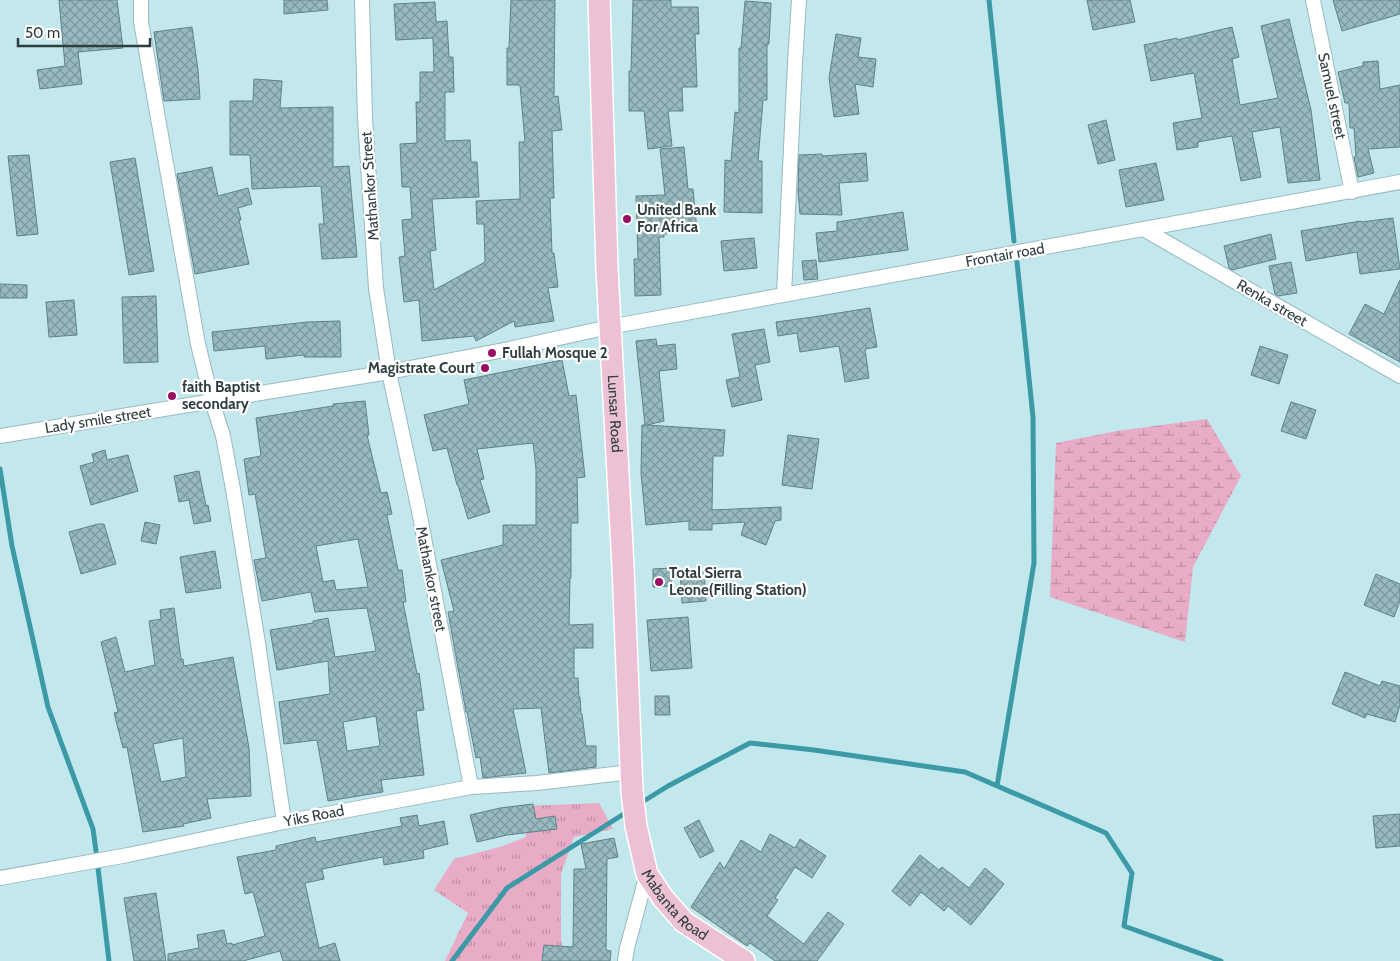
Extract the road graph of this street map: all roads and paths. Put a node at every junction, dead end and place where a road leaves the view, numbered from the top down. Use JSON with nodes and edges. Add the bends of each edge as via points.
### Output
{"nodes":[{"id":1,"x":141,"y":0,"type":"edge"},
{"id":2,"x":362,"y":0,"type":"edge"},
{"id":3,"x":599,"y":0,"type":"edge"},
{"id":4,"x":799,"y":0,"type":"edge"},
{"id":5,"x":1313,"y":0,"type":"edge"},
{"id":6,"x":1400,"y":182,"type":"edge"},
{"id":7,"x":1352,"y":192,"type":"junction"},
{"id":8,"x":1145,"y":230,"type":"junction"},
{"id":9,"x":784,"y":294,"type":"junction"},
{"id":10,"x":609,"y":327,"type":"junction"},
{"id":11,"x":389,"y":372,"type":"junction"},
{"id":12,"x":1400,"y":376,"type":"edge"},
{"id":13,"x":212,"y":401,"type":"junction"},
{"id":14,"x":0,"y":436,"type":"edge"},
{"id":15,"x":632,"y":782,"type":"junction"},
{"id":16,"x":471,"y":787,"type":"junction"},
{"id":17,"x":284,"y":822,"type":"junction"},
{"id":18,"x":636,"y":826,"type":"joint"},
{"id":19,"x":646,"y":874,"type":"junction"},
{"id":20,"x":0,"y":878,"type":"edge"},
{"id":21,"x":625,"y":961,"type":"edge"},
{"id":22,"x":744,"y":961,"type":"edge"}],
"edges":[{"from":1,"to":13,"type":"street","via":[[141,22],[198,344]]},
{"from":2,"to":11,"type":"street","name":"Mathankor Street","via":[[365,118],[376,288]]},
{"from":3,"to":10,"type":"main road","name":"Lunsar Road"},
{"from":4,"to":9,"type":"street"},
{"from":5,"to":7,"type":"street","name":"Samuel street"},
{"from":6,"to":7,"type":"street","name":"Frontair road"},
{"from":7,"to":8,"type":"street","name":"Frontair road"},
{"from":8,"to":9,"type":"street","name":"Frontair road"},
{"from":8,"to":12,"type":"street","name":"Renka street"},
{"from":9,"to":10,"type":"street","name":"Frontair road"},
{"from":10,"to":11,"type":"street","name":"Lady smile street"},
{"from":10,"to":15,"type":"main road","name":"Lunsar Road"},
{"from":11,"to":13,"type":"street","name":"Lady smile street"},
{"from":11,"to":16,"type":"street","name":"Mathankor street"},
{"from":13,"to":14,"type":"street","name":"Lady smile street"},
{"from":13,"to":17,"type":"street","via":[[223,436],[233,489]]},
{"from":15,"to":16,"type":"street","name":"Yiks Road"},
{"from":15,"to":18,"type":"main road","name":"Lunsar Road"},
{"from":16,"to":17,"type":"street","name":"Yiks Road"},
{"from":17,"to":20,"type":"street","name":"Yiks Road"},
{"from":18,"to":19,"type":"main road","name":"Mabanta Road"},
{"from":19,"to":21,"type":"street"},
{"from":19,"to":22,"type":"main road","name":"Mabanta Road","via":[[684,922]]}]}
